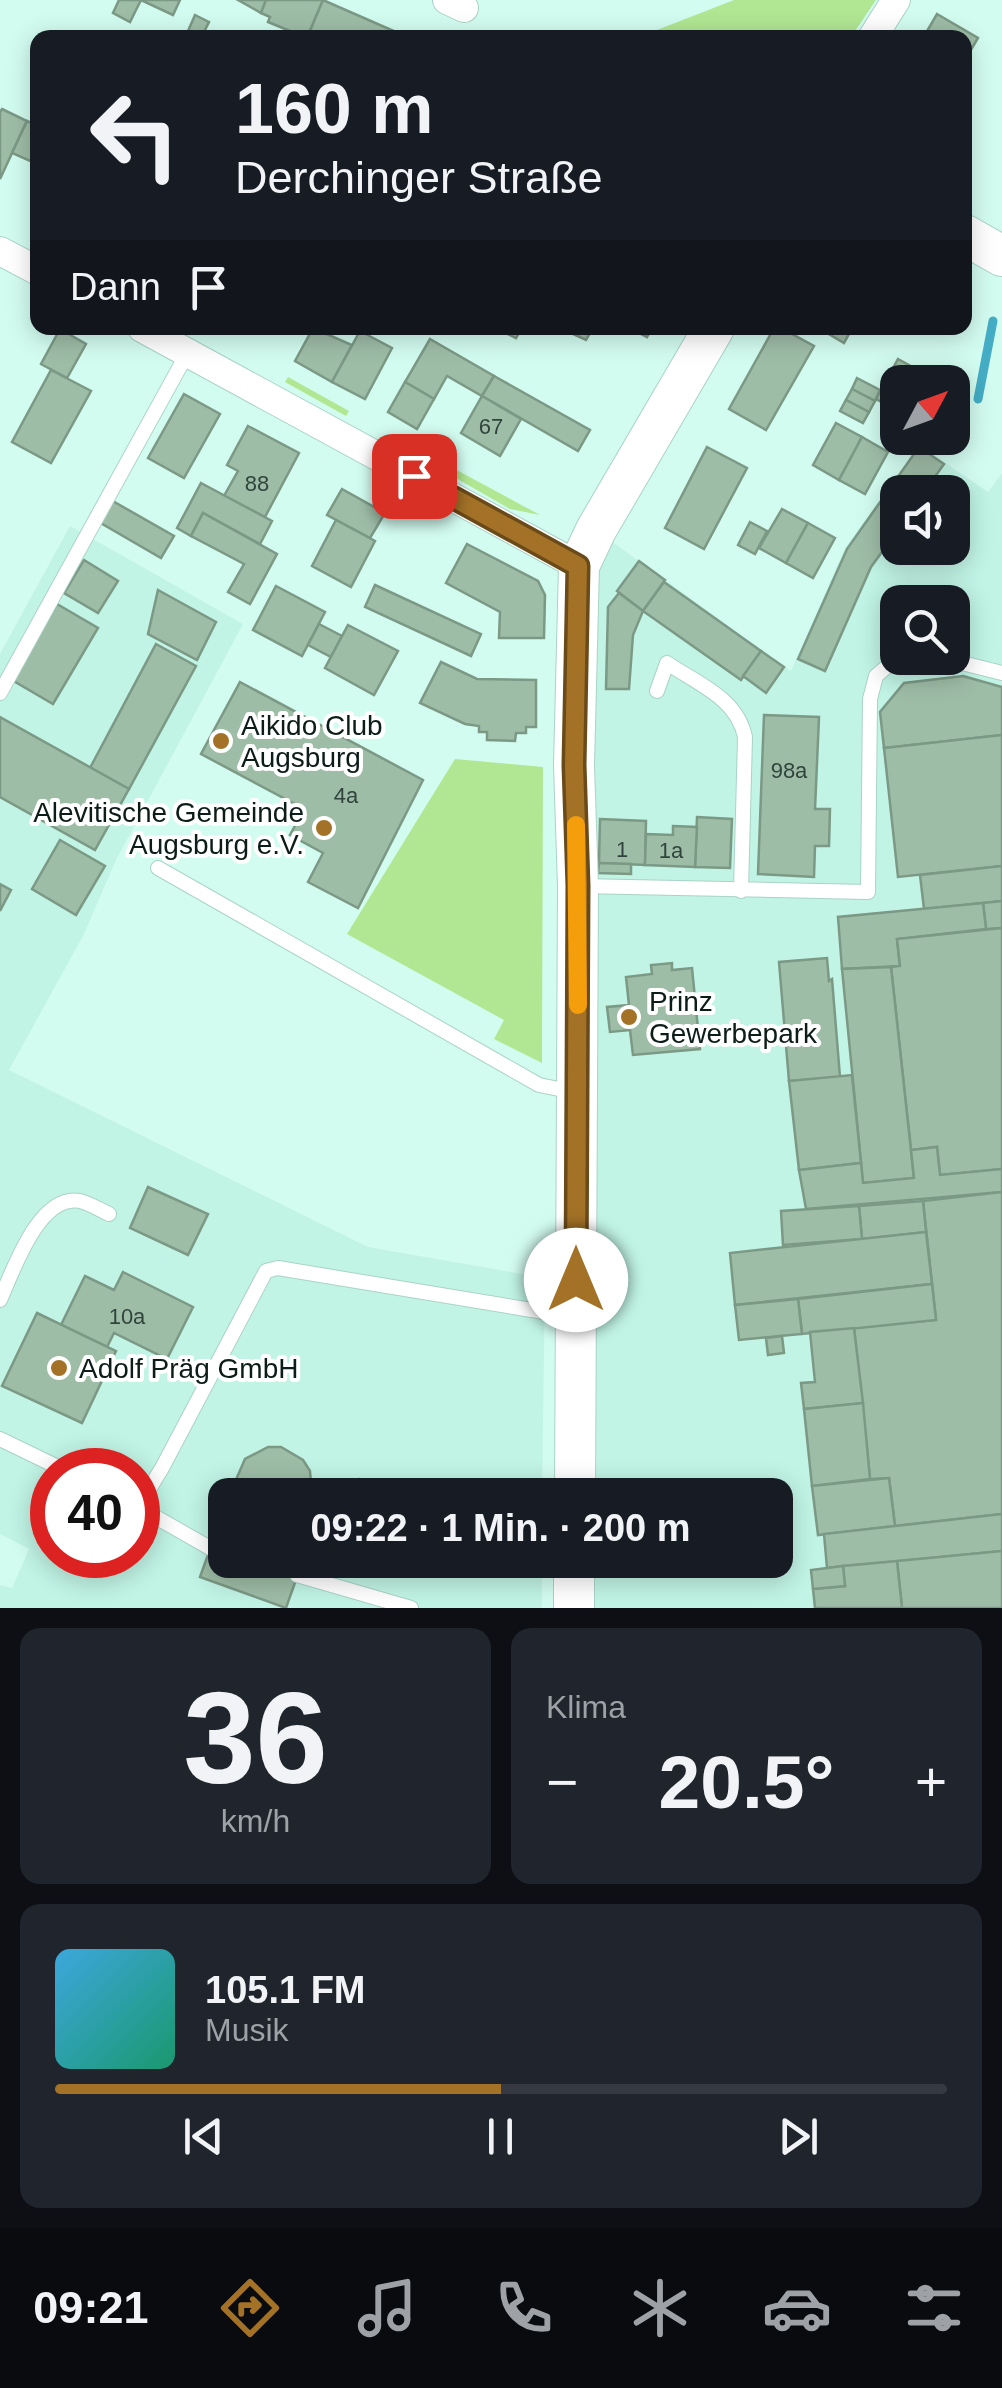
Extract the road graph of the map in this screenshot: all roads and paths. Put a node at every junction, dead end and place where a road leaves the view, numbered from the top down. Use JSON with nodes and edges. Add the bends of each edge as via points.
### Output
{"nodes":[{"id":1,"x":896,"y":0,"type":"edge"},
{"id":2,"x":877,"y":30,"type":"edge"},
{"id":3,"x":972,"y":239,"type":"edge"},
{"id":4,"x":0,"y":251,"type":"edge"},
{"id":5,"x":1002,"y":256,"type":"edge"},
{"id":6,"x":30,"y":267,"type":"edge"},
{"id":7,"x":155,"y":335,"type":"edge"},
{"id":8,"x":710,"y":335,"type":"edge"},
{"id":9,"x":188,"y":352,"type":"junction"},
{"id":10,"x":578,"y":566,"type":"junction"},
{"id":11,"x":970,"y":665,"type":"edge"},
{"id":12,"x":880,"y":673,"type":"edge"},
{"id":13,"x":1002,"y":674,"type":"edge"},
{"id":14,"x":657,"y":691,"type":"dead end"},
{"id":15,"x":0,"y":693,"type":"edge"},
{"id":16,"x":158,"y":868,"type":"dead end"},
{"id":17,"x":578,"y":886,"type":"junction"},
{"id":18,"x":740,"y":891,"type":"junction"},
{"id":19,"x":577,"y":1092,"type":"junction"},
{"id":20,"x":109,"y":1214,"type":"dead end"},
{"id":21,"x":0,"y":1300,"type":"edge"},
{"id":22,"x":575,"y":1317,"type":"junction"},
{"id":23,"x":0,"y":1439,"type":"edge"},
{"id":24,"x":30,"y":1454,"type":"edge"},
{"id":25,"x":160,"y":1472,"type":"edge"},
{"id":26,"x":574,"y":1478,"type":"edge"},
{"id":27,"x":160,"y":1519,"type":"edge"},
{"id":28,"x":208,"y":1547,"type":"edge"},
{"id":29,"x":307,"y":1578,"type":"edge"},
{"id":30,"x":574,"y":1578,"type":"edge"},
{"id":31,"x":411,"y":1608,"type":"edge"},
{"id":32,"x":574,"y":1608,"type":"edge"}],
"edges":[{"from":1,"to":2,"type":"street"},
{"from":3,"to":5,"type":"street"},
{"from":4,"to":6,"type":"street"},
{"from":7,"to":9,"type":"street"},
{"from":8,"to":10,"type":"street"},
{"from":9,"to":10,"type":"street"},
{"from":9,"to":15,"type":"lane"},
{"from":10,"to":17,"type":"street"},
{"from":11,"to":13,"type":"lane"},
{"from":12,"to":18,"type":"lane","via":[[870,700],[868,892]]},
{"from":14,"to":18,"type":"lane","via":[[667,663],[732,706],[742,721]]},
{"from":16,"to":19,"type":"lane","via":[[540,1085]]},
{"from":17,"to":18,"type":"lane"},
{"from":17,"to":19,"type":"street"},
{"from":19,"to":22,"type":"street"},
{"from":20,"to":21,"type":"lane","via":[[79,1200],[52,1209],[32,1232]]},
{"from":22,"to":25,"type":"lane","via":[[266,1271]]},
{"from":22,"to":26,"type":"street"},
{"from":23,"to":24,"type":"lane"},
{"from":27,"to":28,"type":"lane"},
{"from":29,"to":31,"type":"lane"},
{"from":30,"to":32,"type":"street"}]}
